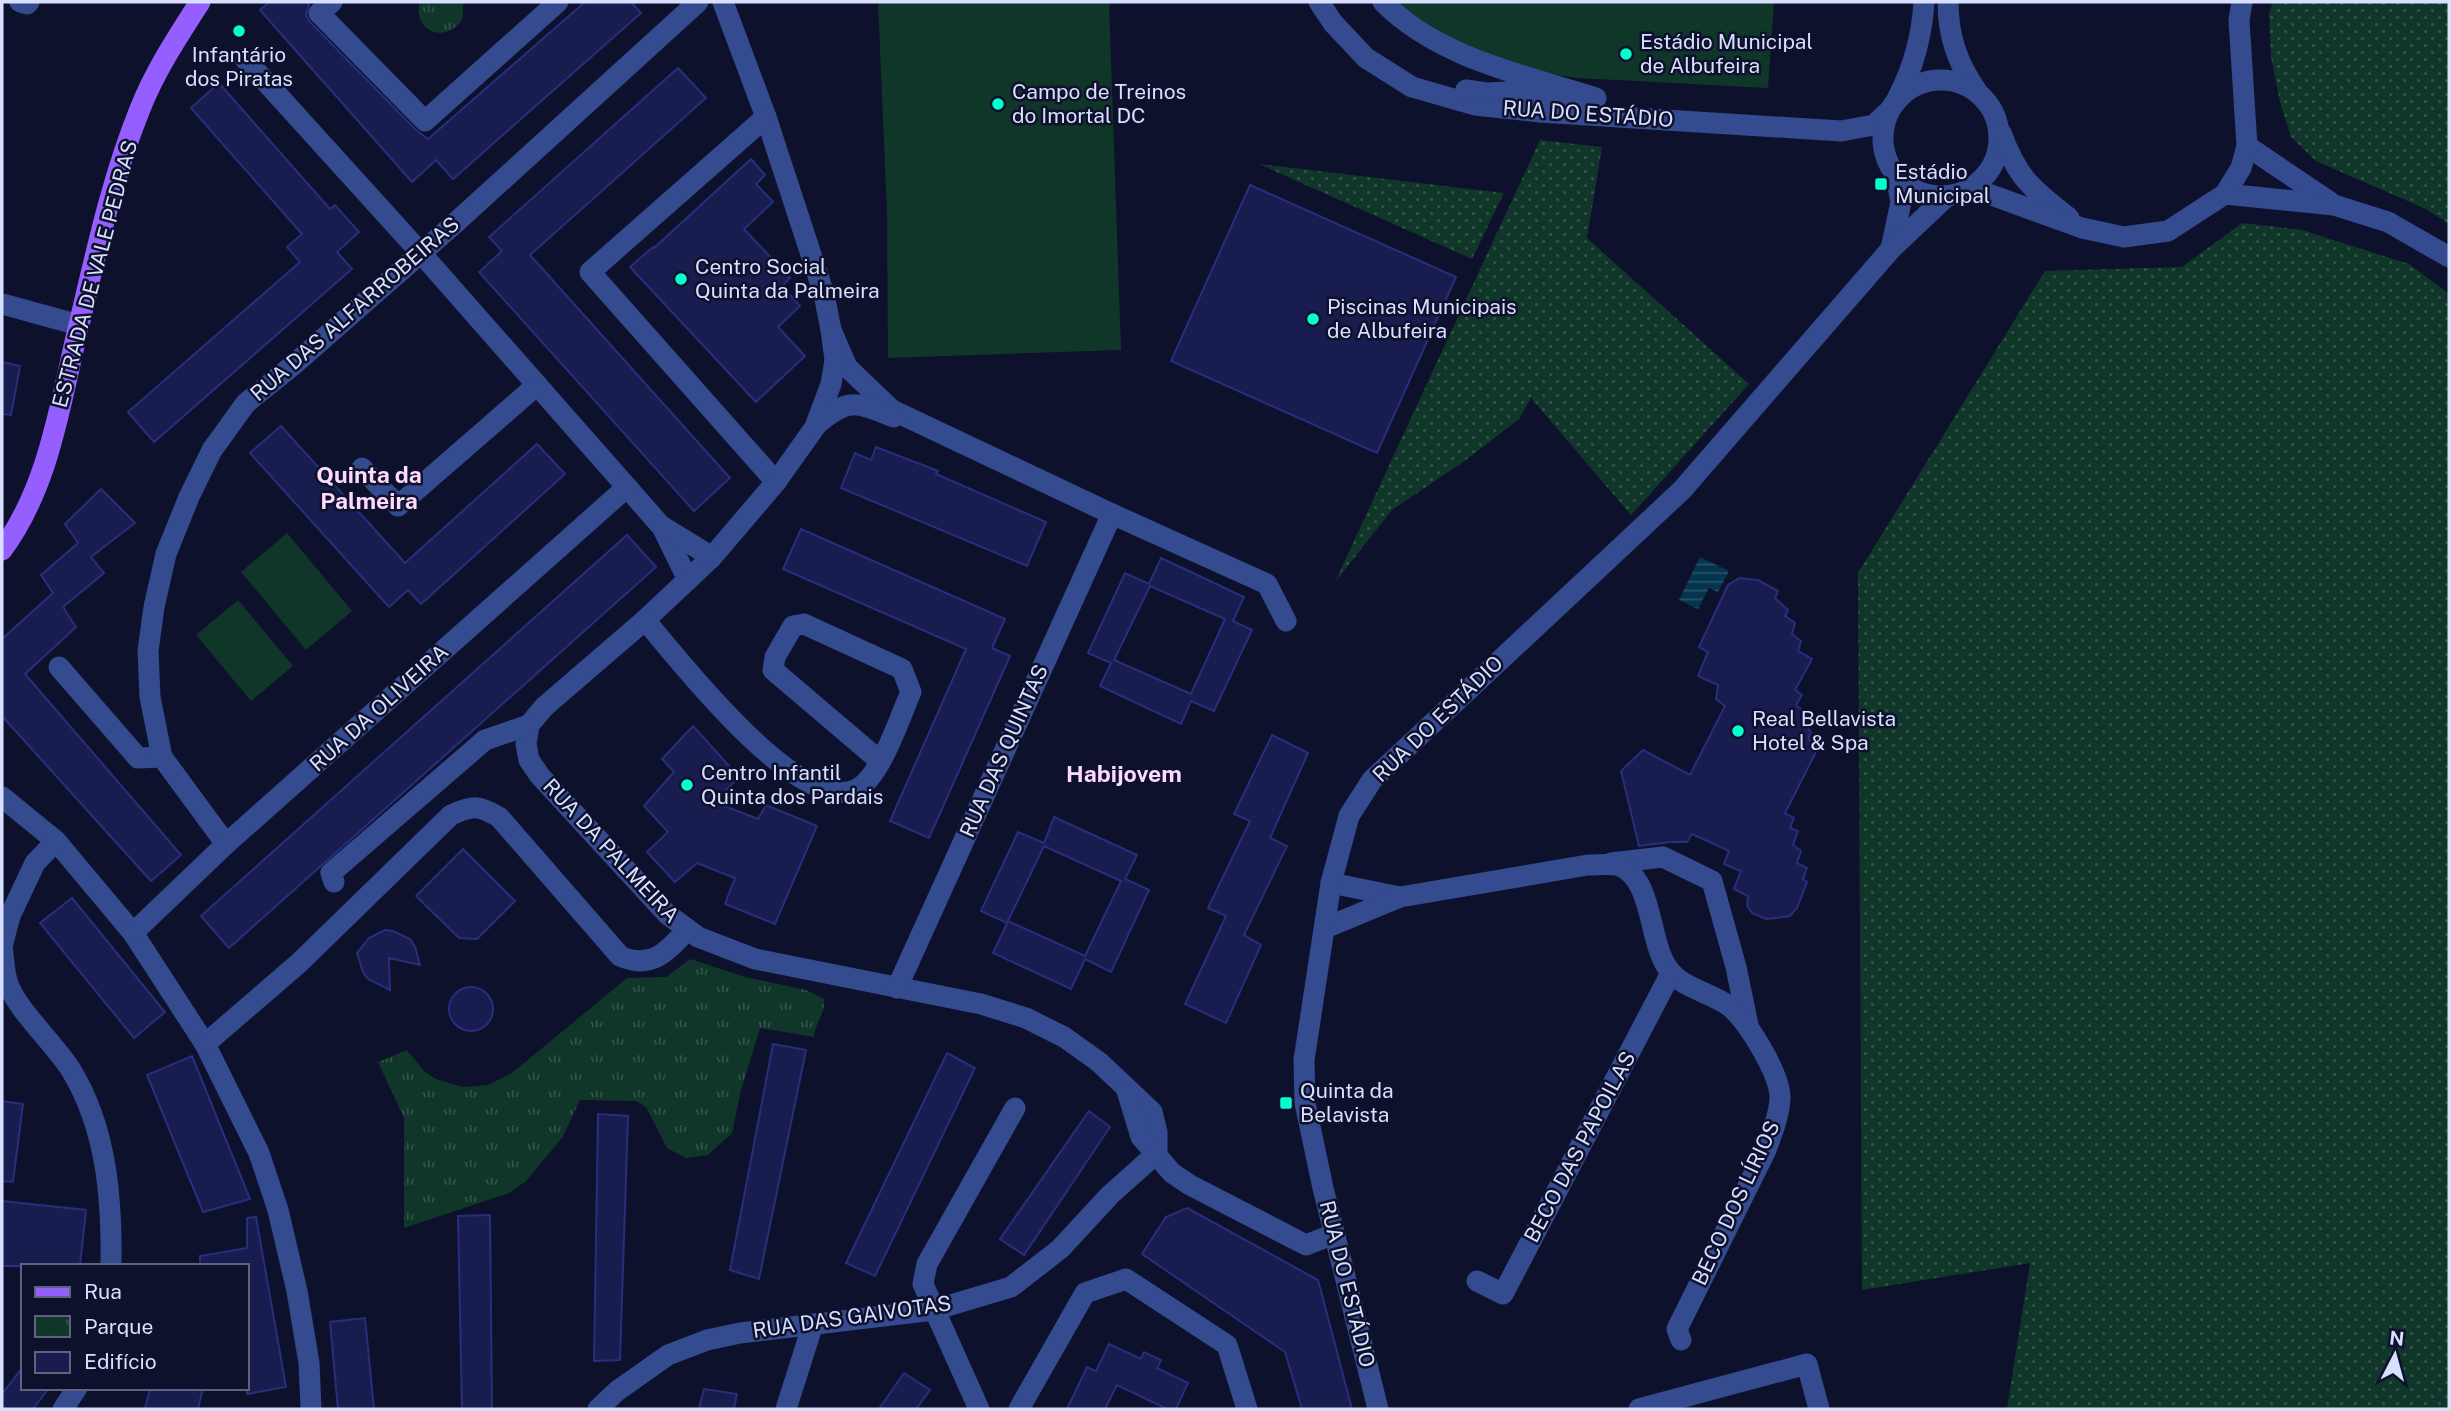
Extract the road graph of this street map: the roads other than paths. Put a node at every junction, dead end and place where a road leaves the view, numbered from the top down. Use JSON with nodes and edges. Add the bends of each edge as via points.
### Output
{"nodes":[{"id":1,"x":20,"y":2,"type":"edge"},
{"id":2,"x":29,"y":2,"type":"edge"},
{"id":3,"x":200,"y":2,"type":"edge"},
{"id":4,"x":332,"y":2,"type":"edge"},
{"id":5,"x":558,"y":2,"type":"edge"},
{"id":6,"x":698,"y":2,"type":"edge"},
{"id":7,"x":723,"y":2,"type":"edge"},
{"id":8,"x":1319,"y":2,"type":"edge"},
{"id":9,"x":1334,"y":2,"type":"edge"},
{"id":10,"x":1384,"y":2,"type":"edge"},
{"id":11,"x":1924,"y":2,"type":"edge"},
{"id":12,"x":1948,"y":2,"type":"edge"},
{"id":13,"x":2242,"y":2,"type":"edge"},
{"id":14,"x":245,"y":59,"type":"dead end"},
{"id":15,"x":1980,"y":94,"type":"junction"},
{"id":16,"x":1892,"y":106,"type":"junction"},
{"id":17,"x":766,"y":117,"type":"junction"},
{"id":18,"x":1999,"y":128,"type":"junction"},
{"id":19,"x":2247,"y":146,"type":"junction"},
{"id":20,"x":1896,"y":176,"type":"junction"},
{"id":21,"x":1968,"y":190,"type":"junction"},
{"id":22,"x":2225,"y":194,"type":"junction"},
{"id":23,"x":1947,"y":196,"type":"junction"},
{"id":24,"x":2334,"y":205,"type":"junction"},
{"id":25,"x":2081,"y":228,"type":"junction"},
{"id":26,"x":1891,"y":249,"type":"junction"},
{"id":27,"x":420,"y":252,"type":"junction"},
{"id":28,"x":2449,"y":257,"type":"edge"},
{"id":29,"x":2,"y":304,"type":"edge"},
{"id":30,"x":79,"y":325,"type":"junction"},
{"id":31,"x":831,"y":330,"type":"junction"},
{"id":32,"x":537,"y":385,"type":"junction"},
{"id":33,"x":815,"y":427,"type":"junction"},
{"id":34,"x":932,"y":431,"type":"junction"},
{"id":35,"x":362,"y":468,"type":"dead end"},
{"id":36,"x":776,"y":482,"type":"junction"},
{"id":37,"x":627,"y":487,"type":"junction"},
{"id":38,"x":1112,"y":514,"type":"junction"},
{"id":39,"x":662,"y":527,"type":"junction"},
{"id":40,"x":2,"y":550,"type":"edge"},
{"id":41,"x":712,"y":557,"type":"junction"},
{"id":42,"x":688,"y":580,"type":"junction"},
{"id":43,"x":645,"y":620,"type":"junction"},
{"id":44,"x":1286,"y":621,"type":"dead end"},
{"id":45,"x":59,"y":667,"type":"dead end"},
{"id":46,"x":530,"y":725,"type":"junction"},
{"id":47,"x":162,"y":757,"type":"junction"},
{"id":48,"x":880,"y":761,"type":"junction"},
{"id":49,"x":2,"y":797,"type":"edge"},
{"id":50,"x":56,"y":841,"type":"junction"},
{"id":51,"x":226,"y":844,"type":"junction"},
{"id":52,"x":1588,"y":865,"type":"junction"},
{"id":53,"x":334,"y":882,"type":"dead end"},
{"id":54,"x":1331,"y":883,"type":"junction"},
{"id":55,"x":1400,"y":897,"type":"junction"},
{"id":56,"x":1325,"y":928,"type":"junction"},
{"id":57,"x":687,"y":930,"type":"junction"},
{"id":58,"x":133,"y":933,"type":"junction"},
{"id":59,"x":2,"y":947,"type":"edge"},
{"id":60,"x":1671,"y":973,"type":"junction"},
{"id":61,"x":897,"y":988,"type":"junction"},
{"id":62,"x":1748,"y":1027,"type":"junction"},
{"id":63,"x":205,"y":1044,"type":"junction"},
{"id":64,"x":1015,"y":1108,"type":"dead end"},
{"id":65,"x":1157,"y":1153,"type":"junction"},
{"id":66,"x":1334,"y":1234,"type":"junction"},
{"id":67,"x":111,"y":1264,"type":"edge"},
{"id":68,"x":1477,"y":1280,"type":"dead end"},
{"id":69,"x":934,"y":1310,"type":"junction"},
{"id":70,"x":813,"y":1324,"type":"junction"},
{"id":71,"x":1681,"y":1340,"type":"dead end"},
{"id":72,"x":76,"y":1390,"type":"edge"},
{"id":73,"x":64,"y":1409,"type":"edge"},
{"id":74,"x":311,"y":1409,"type":"edge"},
{"id":75,"x":598,"y":1409,"type":"edge"},
{"id":76,"x":786,"y":1409,"type":"edge"},
{"id":77,"x":979,"y":1409,"type":"edge"},
{"id":78,"x":1019,"y":1409,"type":"edge"},
{"id":79,"x":1247,"y":1409,"type":"edge"},
{"id":80,"x":1378,"y":1409,"type":"edge"},
{"id":81,"x":1639,"y":1409,"type":"edge"},
{"id":82,"x":1819,"y":1409,"type":"edge"}],
"edges":[{"from":1,"to":2,"type":"street"},
{"from":3,"to":30,"type":"main road","name":"ESTRADA DE VALE PEDRAS","via":[[140,107],[122,158]]},
{"from":4,"to":5,"type":"street","via":[[319,13],[425,121]]},
{"from":6,"to":27,"type":"street","name":"RUA DAS ALFARROBEIRAS"},
{"from":7,"to":17,"type":"street"},
{"from":8,"to":16,"type":"street","name":"RUA DO ESTÁDIO","via":[[1366,58],[1412,87],[1475,105],[1842,131],[1874,125]]},
{"from":9,"to":10,"type":"street","via":[[1367,41],[1427,80],[1468,91],[1596,98],[1455,50],[1422,34]]},
{"from":11,"to":16,"type":"street","via":[[1910,74]]},
{"from":12,"to":15,"type":"street","via":[[1954,50]]},
{"from":13,"to":19,"type":"street","via":[[2239,20]]},
{"from":14,"to":27,"type":"street"},
{"from":15,"to":16,"type":"street","name":"RUA DO ESTÁDIO","via":[[1951,80],[1932,79],[1906,90]]},
{"from":15,"to":18,"type":"street"},
{"from":16,"to":20,"type":"street","name":"RUA DO ESTÁDIO","via":[[1883,124],[1883,150]]},
{"from":17,"to":31,"type":"street","via":[[824,295]]},
{"from":17,"to":36,"type":"street","via":[[590,272]]},
{"from":18,"to":21,"type":"street","name":"RUA DO ESTÁDIO","via":[[1996,159],[1985,177]]},
{"from":18,"to":25,"type":"street","via":[[2012,163],[2031,188]]},
{"from":19,"to":22,"type":"street","via":[[2241,168]]},
{"from":19,"to":24,"type":"street"},
{"from":20,"to":23,"type":"street","name":"RUA DO ESTÁDIO","via":[[1926,195]]},
{"from":20,"to":26,"type":"street","name":"RUA DO ESTÁDIO","via":[[1901,202]]},
{"from":21,"to":23,"type":"street","name":"RUA DO ESTÁDIO"},
{"from":21,"to":25,"type":"street"},
{"from":22,"to":24,"type":"street"},
{"from":22,"to":25,"type":"street","via":[[2168,231],[2124,237]]},
{"from":23,"to":26,"type":"street","name":"RUA DO ESTÁDIO"},
{"from":24,"to":28,"type":"street","via":[[2388,222]]},
{"from":26,"to":54,"type":"street","name":"RUA DO ESTÁDIO","via":[[1682,490],[1372,780],[1349,816]]},
{"from":27,"to":32,"type":"street"},
{"from":27,"to":47,"type":"street","name":"RUA DAS ALFARROBEIRAS","via":[[246,403],[212,450],[166,554],[154,607],[148,651],[150,697]]},
{"from":29,"to":30,"type":"street"},
{"from":30,"to":40,"type":"main road","name":"ESTRADA DE VALE PEDRAS","via":[[35,494]]},
{"from":31,"to":33,"type":"street","via":[[835,360]]},
{"from":31,"to":34,"type":"street","via":[[847,367],[892,410]]},
{"from":32,"to":35,"type":"street","via":[[398,506]]},
{"from":32,"to":37,"type":"street"},
{"from":33,"to":34,"type":"street","via":[[850,403]]},
{"from":33,"to":36,"type":"street"},
{"from":34,"to":38,"type":"street"},
{"from":36,"to":41,"type":"street"},
{"from":37,"to":39,"type":"street"},
{"from":37,"to":51,"type":"street","name":"RUA DA OLIVEIRA"},
{"from":38,"to":44,"type":"street","via":[[1267,584]]},
{"from":38,"to":61,"type":"street","name":"RUA DAS QUINTAS"},
{"from":39,"to":41,"type":"street"},
{"from":39,"to":42,"type":"street"},
{"from":41,"to":42,"type":"street"},
{"from":42,"to":43,"type":"street"},
{"from":43,"to":46,"type":"street","via":[[544,707]]},
{"from":43,"to":48,"type":"street","via":[[754,742],[797,777],[833,793],[856,790]]},
{"from":45,"to":47,"type":"street","via":[[138,758]]},
{"from":46,"to":53,"type":"street","via":[[485,740],[331,873]]},
{"from":46,"to":57,"type":"street","name":"RUA DA PALMEIRA","via":[[529,760],[540,776]]},
{"from":47,"to":51,"type":"street","name":"RUA DAS ALFARROBEIRAS"},
{"from":48,"to":48,"type":"street","via":[[911,692],[902,669],[804,624],[793,626],[772,670]]},
{"from":49,"to":50,"type":"street"},
{"from":50,"to":58,"type":"street"},
{"from":50,"to":59,"type":"street","via":[[36,863],[10,916]]},
{"from":51,"to":58,"type":"street","name":"RUA DA OLIVEIRA"},
{"from":52,"to":55,"type":"street"},
{"from":52,"to":60,"type":"street","via":[[1618,865],[1633,873],[1661,958]]},
{"from":52,"to":62,"type":"street","via":[[1663,857],[1712,881]]},
{"from":54,"to":55,"type":"street"},
{"from":54,"to":56,"type":"street","name":"RUA DO ESTÁDIO"},
{"from":55,"to":56,"type":"street"},
{"from":56,"to":66,"type":"street","name":"RUA DO ESTÁDIO","via":[[1304,1082]]},
{"from":57,"to":61,"type":"street","name":"RUA DA PALMEIRA","via":[[755,959]]},
{"from":57,"to":63,"type":"street","via":[[668,951],[652,959],[635,962],[620,956],[499,817],[483,808],[468,807],[451,815],[299,963]]},
{"from":58,"to":63,"type":"street"},
{"from":59,"to":67,"type":"street","via":[[8,984],[71,1070],[100,1137],[109,1191]]},
{"from":60,"to":62,"type":"street","via":[[1729,1006]]},
{"from":60,"to":68,"type":"street","name":"BECO DAS PAPOILAS","via":[[1503,1294]]},
{"from":61,"to":65,"type":"street","name":"RUA DA PALMEIRA","via":[[981,1004],[1026,1018],[1064,1037],[1125,1086],[1141,1137]]},
{"from":62,"to":71,"type":"street","name":"BECO DOS LÍRIOS","via":[[1776,1077],[1780,1096],[1776,1123],[1676,1329]]},
{"from":63,"to":74,"type":"street","via":[[259,1153],[278,1210],[297,1290]]},
{"from":64,"to":69,"type":"street","via":[[927,1264],[923,1284]]},
{"from":65,"to":66,"type":"street","name":"RUA DA PALMEIRA","via":[[1172,1173],[1190,1185],[1306,1245]]},
{"from":65,"to":69,"type":"street","name":"RUA DAS GAIVOTAS","via":[[1060,1249],[1012,1287]]},
{"from":66,"to":80,"type":"street","name":"RUA DO ESTÁDIO"},
{"from":69,"to":70,"type":"street","name":"RUA DAS GAIVOTAS"},
{"from":69,"to":77,"type":"street"},
{"from":70,"to":75,"type":"street","name":"RUA DAS GAIVOTAS","via":[[707,1340],[668,1355]]},
{"from":70,"to":76,"type":"street"},
{"from":72,"to":73,"type":"street"},
{"from":78,"to":79,"type":"street","via":[[1085,1293],[1126,1279],[1227,1345]]},
{"from":81,"to":82,"type":"street","via":[[1807,1364]]}]}
